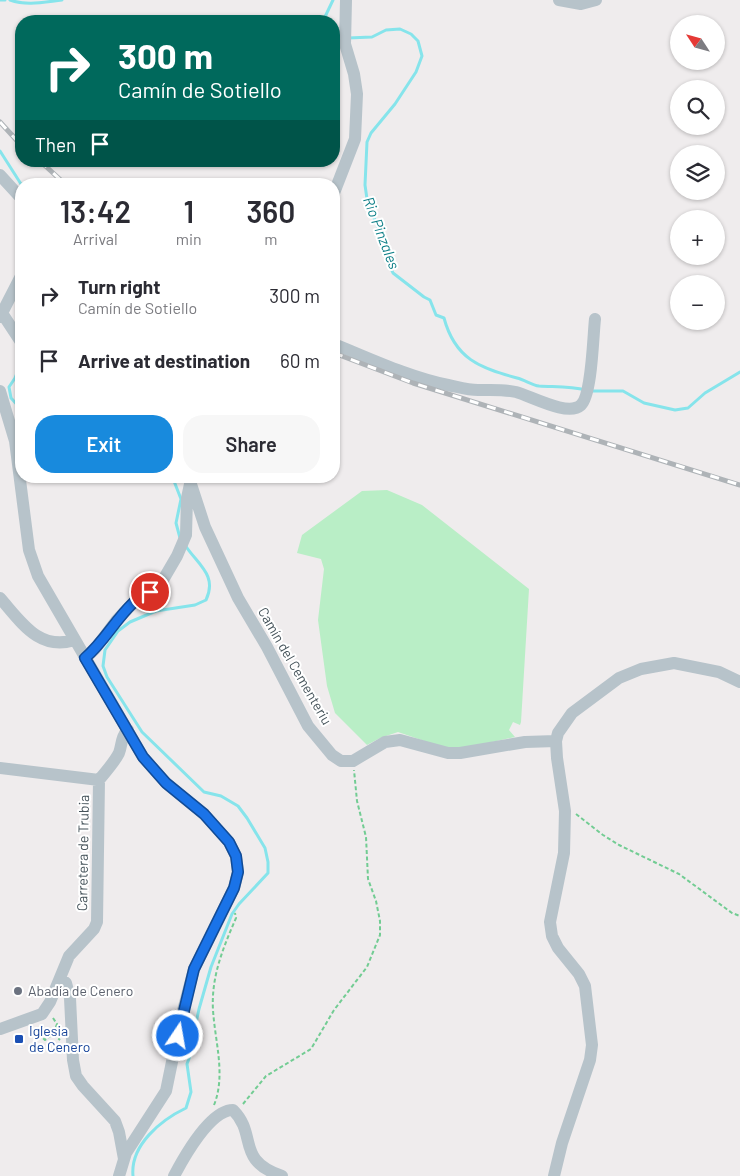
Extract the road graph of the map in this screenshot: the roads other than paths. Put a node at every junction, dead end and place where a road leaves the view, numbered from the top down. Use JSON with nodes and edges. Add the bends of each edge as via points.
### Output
{"nodes":[{"id":1,"x":346,"y":0,"type":"edge"},
{"id":2,"x":559,"y":0,"type":"edge"},
{"id":3,"x":596,"y":0,"type":"edge"},
{"id":4,"x":0,"y":175,"type":"edge"},
{"id":5,"x":340,"y":178,"type":"edge"},
{"id":6,"x":15,"y":191,"type":"edge"},
{"id":7,"x":15,"y":288,"type":"edge"},
{"id":8,"x":1,"y":315,"type":"edge"},
{"id":9,"x":595,"y":319,"type":"dead end"},
{"id":10,"x":15,"y":334,"type":"edge"},
{"id":11,"x":340,"y":346,"type":"edge"},
{"id":12,"x":0,"y":391,"type":"edge"},
{"id":13,"x":15,"y":441,"type":"edge"},
{"id":14,"x":20,"y":483,"type":"edge"},
{"id":15,"x":190,"y":483,"type":"edge"},
{"id":16,"x":192,"y":483,"type":"edge"},
{"id":17,"x":0,"y":598,"type":"edge"},
{"id":18,"x":75,"y":640,"type":"junction"},
{"id":19,"x":85,"y":658,"type":"junction"},
{"id":20,"x":740,"y":682,"type":"edge"},
{"id":21,"x":128,"y":730,"type":"junction"},
{"id":22,"x":556,"y":741,"type":"junction"},
{"id":23,"x":0,"y":768,"type":"edge"},
{"id":24,"x":99,"y":780,"type":"junction"},
{"id":25,"x":61,"y":979,"type":"junction"},
{"id":26,"x":0,"y":1029,"type":"edge"},
{"id":27,"x":124,"y":1159,"type":"junction"},
{"id":28,"x":118,"y":1176,"type":"edge"},
{"id":29,"x":174,"y":1176,"type":"edge"},
{"id":30,"x":282,"y":1176,"type":"edge"},
{"id":31,"x":554,"y":1176,"type":"edge"}],
"edges":[{"from":1,"to":5,"type":"street","via":[[345,44],[357,94],[355,139]]},
{"from":2,"to":3,"type":"street","via":[[581,4]]},
{"from":4,"to":6,"type":"street"},
{"from":7,"to":8,"type":"street"},
{"from":8,"to":10,"type":"street"},
{"from":9,"to":11,"type":"street","via":[[589,384],[581,405],[573,408],[503,390],[476,390],[431,381]]},
{"from":12,"to":13,"type":"street"},
{"from":14,"to":18,"type":"street","via":[[29,550],[38,576]]},
{"from":15,"to":19,"type":"street","via":[[186,535],[163,580],[135,601]]},
{"from":16,"to":22,"type":"street","name":"Camín del Cementeriu","via":[[205,528],[238,598],[308,726],[341,762],[353,761],[385,742],[400,740],[448,754],[525,742]]},
{"from":17,"to":18,"type":"street","via":[[40,639],[62,644]]},
{"from":18,"to":19,"type":"street"},
{"from":19,"to":21,"type":"street"},
{"from":20,"to":22,"type":"street","via":[[719,672],[674,663],[641,668],[619,678],[572,714]]},
{"from":21,"to":24,"type":"street","name":"Carretera de Trubia","via":[[123,734],[119,753]]},
{"from":21,"to":27,"type":"street","via":[[143,757],[166,783],[204,814],[229,842],[236,856],[238,872],[234,888],[194,969],[166,1091]]},
{"from":22,"to":31,"type":"street","via":[[565,811],[564,852],[550,922],[558,948],[585,986],[592,1045]]},
{"from":23,"to":24,"type":"street"},
{"from":24,"to":25,"type":"street","name":"Carretera de Trubia","via":[[97,922],[69,956]]},
{"from":25,"to":26,"type":"street","name":"Carretera de Trubia","via":[[42,1014]]},
{"from":25,"to":27,"type":"street","via":[[66,983],[70,998],[76,1076],[115,1121]]},
{"from":27,"to":28,"type":"street"},
{"from":29,"to":30,"type":"street","via":[[200,1134],[227,1110],[238,1115],[256,1163]]}]}
